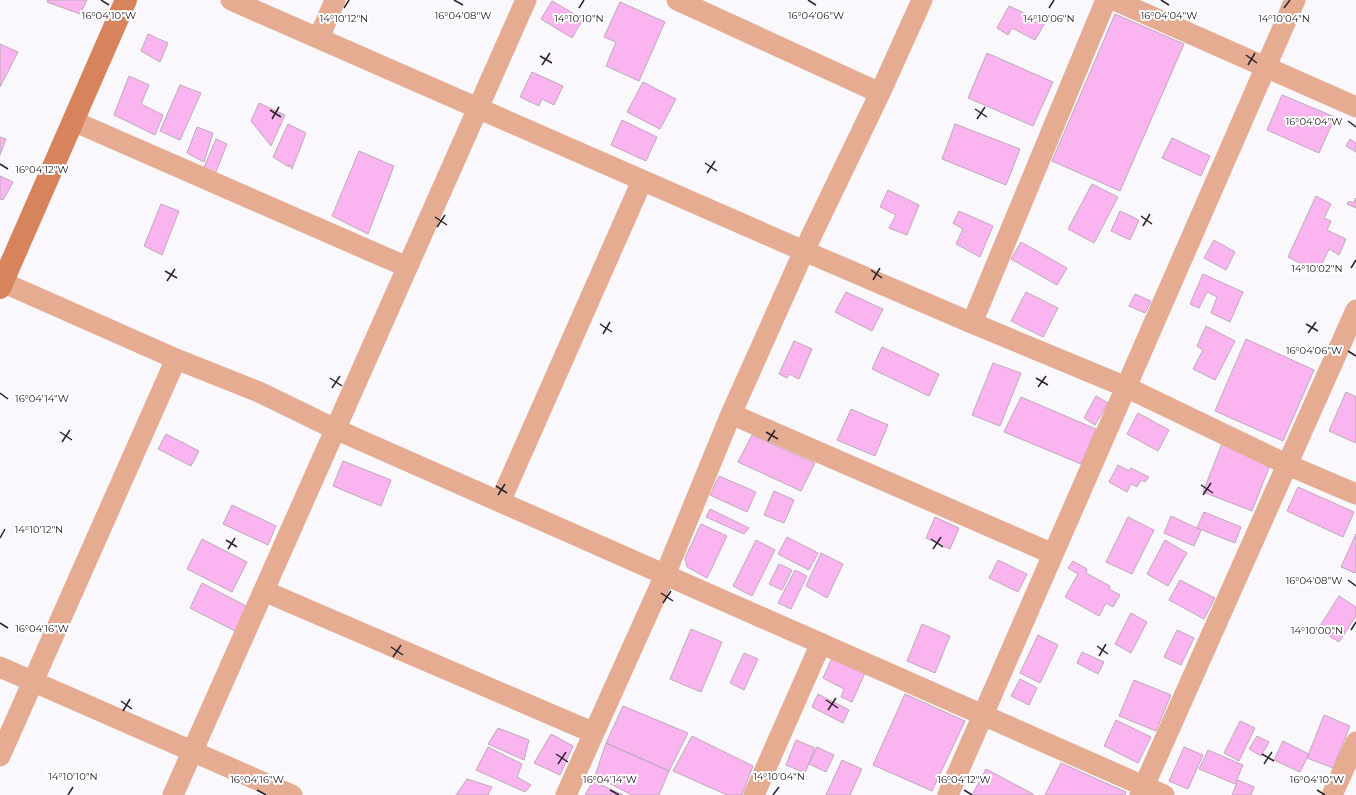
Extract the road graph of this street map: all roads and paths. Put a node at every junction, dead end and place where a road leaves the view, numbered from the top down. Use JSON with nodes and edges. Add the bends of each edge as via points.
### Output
{"nodes":[{"id":1,"x":126,"y":0,"type":"edge"},
{"id":2,"x":231,"y":0,"type":"edge"},
{"id":3,"x":336,"y":0,"type":"edge"},
{"id":4,"x":526,"y":0,"type":"edge"},
{"id":5,"x":677,"y":0,"type":"edge"},
{"id":6,"x":922,"y":0,"type":"edge"},
{"id":7,"x":1106,"y":0,"type":"edge"},
{"id":8,"x":1114,"y":0,"type":"edge"},
{"id":9,"x":1295,"y":0,"type":"edge"},
{"id":10,"x":319,"y":38,"type":"junction"},
{"id":11,"x":1265,"y":67,"type":"junction"},
{"id":12,"x":880,"y":92,"type":"junction"},
{"id":13,"x":1356,"y":107,"type":"edge"},
{"id":14,"x":478,"y":108,"type":"junction"},
{"id":15,"x":73,"y":121,"type":"junction"},
{"id":16,"x":642,"y":181,"type":"junction"},
{"id":17,"x":804,"y":251,"type":"junction"},
{"id":18,"x":407,"y":267,"type":"junction"},
{"id":19,"x":1,"y":284,"type":"edge"},
{"id":20,"x":1356,"y":310,"type":"edge"},
{"id":21,"x":972,"y":323,"type":"junction"},
{"id":22,"x":176,"y":359,"type":"junction"},
{"id":23,"x":1126,"y":387,"type":"junction"},
{"id":24,"x":731,"y":414,"type":"junction"},
{"id":25,"x":335,"y":429,"type":"junction"},
{"id":26,"x":1288,"y":465,"type":"junction"},
{"id":27,"x":1356,"y":494,"type":"edge"},
{"id":28,"x":500,"y":502,"type":"junction"},
{"id":29,"x":1053,"y":554,"type":"junction"},
{"id":30,"x":665,"y":575,"type":"junction"},
{"id":31,"x":264,"y":591,"type":"junction"},
{"id":32,"x":820,"y":643,"type":"junction"},
{"id":33,"x":0,"y":667,"type":"edge"},
{"id":34,"x":33,"y":682,"type":"junction"},
{"id":35,"x":983,"y":715,"type":"junction"},
{"id":36,"x":594,"y":733,"type":"junction"},
{"id":37,"x":1356,"y":742,"type":"edge"},
{"id":38,"x":192,"y":752,"type":"junction"},
{"id":39,"x":0,"y":756,"type":"edge"},
{"id":40,"x":1142,"y":791,"type":"edge"},
{"id":41,"x":173,"y":795,"type":"edge"},
{"id":42,"x":292,"y":795,"type":"edge"},
{"id":43,"x":566,"y":795,"type":"edge"},
{"id":44,"x":754,"y":795,"type":"edge"},
{"id":45,"x":948,"y":795,"type":"edge"},
{"id":46,"x":1164,"y":795,"type":"edge"},
{"id":47,"x":1332,"y":795,"type":"edge"}],
"edges":[{"from":1,"to":15,"type":"street"},
{"from":2,"to":10,"type":"street"},
{"from":3,"to":10,"type":"street"},
{"from":4,"to":14,"type":"street"},
{"from":5,"to":12,"type":"street"},
{"from":6,"to":12,"type":"street"},
{"from":7,"to":21,"type":"street"},
{"from":8,"to":11,"type":"street"},
{"from":9,"to":11,"type":"street"},
{"from":10,"to":14,"type":"street"},
{"from":11,"to":13,"type":"street"},
{"from":11,"to":23,"type":"street"},
{"from":12,"to":17,"type":"street"},
{"from":14,"to":16,"type":"street"},
{"from":14,"to":18,"type":"street"},
{"from":15,"to":18,"type":"street"},
{"from":15,"to":19,"type":"street"},
{"from":16,"to":17,"type":"street"},
{"from":16,"to":28,"type":"street"},
{"from":17,"to":21,"type":"street"},
{"from":17,"to":24,"type":"street"},
{"from":18,"to":25,"type":"street"},
{"from":19,"to":22,"type":"street"},
{"from":20,"to":26,"type":"street"},
{"from":21,"to":23,"type":"street"},
{"from":22,"to":25,"type":"street","via":[[259,392]]},
{"from":22,"to":34,"type":"street"},
{"from":23,"to":26,"type":"street"},
{"from":23,"to":29,"type":"street"},
{"from":24,"to":29,"type":"street"},
{"from":24,"to":30,"type":"street"},
{"from":25,"to":28,"type":"street"},
{"from":25,"to":31,"type":"street"},
{"from":26,"to":27,"type":"street"},
{"from":26,"to":40,"type":"street"},
{"from":28,"to":30,"type":"street"},
{"from":29,"to":35,"type":"street"},
{"from":30,"to":32,"type":"street"},
{"from":30,"to":36,"type":"street"},
{"from":31,"to":36,"type":"street"},
{"from":31,"to":38,"type":"street"},
{"from":32,"to":35,"type":"street"},
{"from":32,"to":44,"type":"street"},
{"from":33,"to":34,"type":"street"},
{"from":34,"to":38,"type":"street"},
{"from":34,"to":39,"type":"street"},
{"from":35,"to":40,"type":"street"},
{"from":35,"to":45,"type":"street"},
{"from":36,"to":43,"type":"street"},
{"from":37,"to":47,"type":"street"},
{"from":38,"to":41,"type":"street"},
{"from":38,"to":42,"type":"street"},
{"from":40,"to":46,"type":"street"}]}
